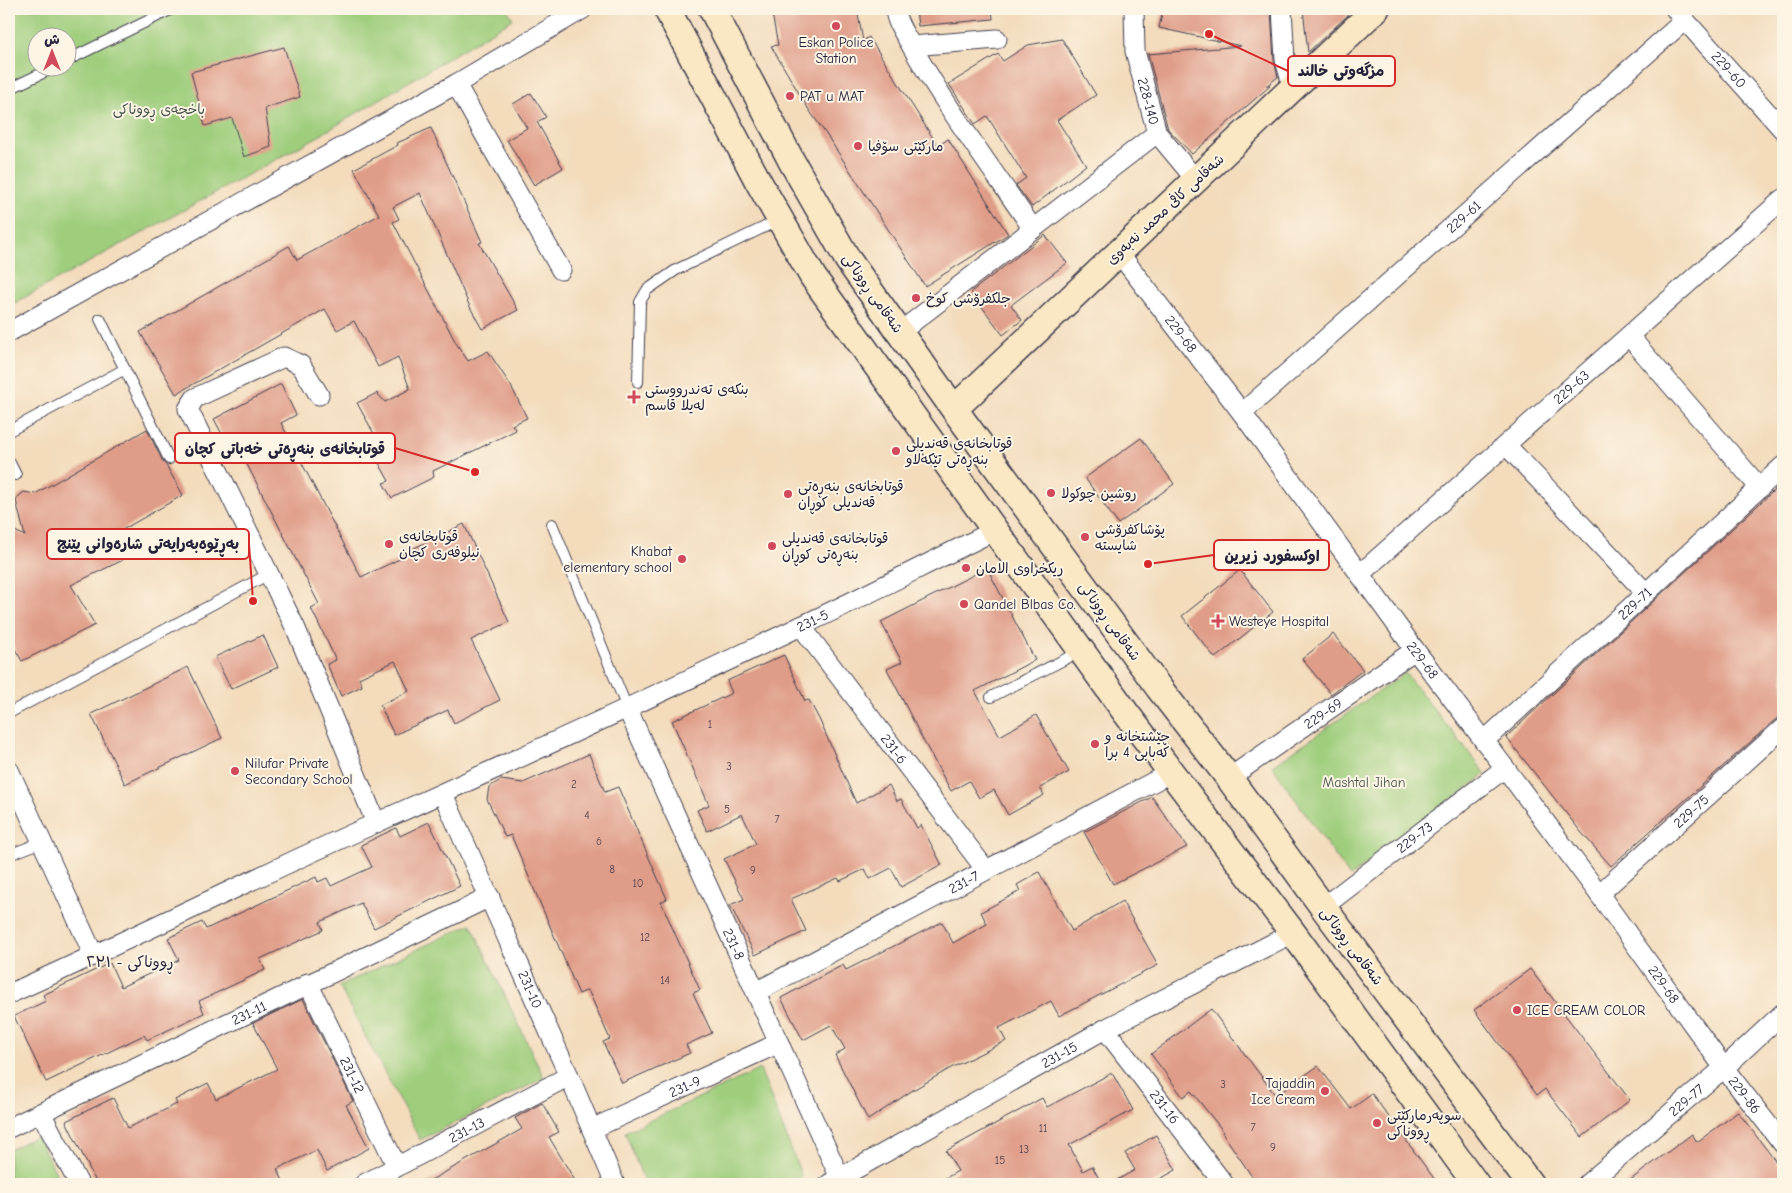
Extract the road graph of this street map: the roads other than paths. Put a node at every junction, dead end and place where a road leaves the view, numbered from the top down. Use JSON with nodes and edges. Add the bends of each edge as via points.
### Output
{"nodes":[{"id":1,"x":172,"y":9,"type":"edge"},
{"id":2,"x":583,"y":9,"type":"edge"},
{"id":3,"x":667,"y":9,"type":"edge"},
{"id":4,"x":712,"y":9,"type":"edge"},
{"id":5,"x":895,"y":9,"type":"edge"},
{"id":6,"x":1134,"y":9,"type":"edge"},
{"id":7,"x":1282,"y":9,"type":"edge"},
{"id":8,"x":1376,"y":9,"type":"edge"},
{"id":9,"x":1680,"y":14,"type":"edge"},
{"id":10,"x":997,"y":39,"type":"dead end"},
{"id":11,"x":912,"y":46,"type":"junction"},
{"id":12,"x":78,"y":55,"type":"edge"},
{"id":13,"x":33,"y":78,"type":"edge"},
{"id":14,"x":456,"y":84,"type":"junction"},
{"id":15,"x":1293,"y":88,"type":"junction"},
{"id":16,"x":9,"y":90,"type":"edge"},
{"id":17,"x":1783,"y":130,"type":"edge"},
{"id":18,"x":1157,"y":133,"type":"junction"},
{"id":19,"x":792,"y":162,"type":"junction"},
{"id":20,"x":1196,"y":180,"type":"junction"},
{"id":21,"x":758,"y":181,"type":"junction"},
{"id":22,"x":1783,"y":199,"type":"edge"},
{"id":23,"x":779,"y":219,"type":"junction"},
{"id":24,"x":1033,"y":229,"type":"junction"},
{"id":25,"x":1119,"y":252,"type":"junction"},
{"id":26,"x":561,"y":270,"type":"dead end"},
{"id":27,"x":100,"y":319,"type":"dead end"},
{"id":28,"x":9,"y":332,"type":"edge"},
{"id":29,"x":900,"y":332,"type":"junction"},
{"id":30,"x":1629,"y":336,"type":"junction"},
{"id":31,"x":125,"y":369,"type":"junction"},
{"id":32,"x":638,"y":382,"type":"dead end"},
{"id":33,"x":319,"y":395,"type":"dead end"},
{"id":34,"x":954,"y":409,"type":"junction"},
{"id":35,"x":1242,"y":413,"type":"junction"},
{"id":36,"x":9,"y":431,"type":"edge"},
{"id":37,"x":1506,"y":445,"type":"junction"},
{"id":38,"x":169,"y":459,"type":"dead end"},
{"id":39,"x":9,"y":461,"type":"edge"},
{"id":40,"x":1783,"y":466,"type":"edge"},
{"id":41,"x":16,"y":475,"type":"dead end"},
{"id":42,"x":1760,"y":488,"type":"junction"},
{"id":43,"x":552,"y":524,"type":"dead end"},
{"id":44,"x":996,"y":530,"type":"junction"},
{"id":45,"x":269,"y":574,"type":"junction"},
{"id":46,"x":1360,"y":574,"type":"junction"},
{"id":47,"x":1646,"y":593,"type":"junction"},
{"id":48,"x":801,"y":626,"type":"junction"},
{"id":49,"x":1415,"y":650,"type":"junction"},
{"id":50,"x":1082,"y":651,"type":"junction"},
{"id":51,"x":991,"y":697,"type":"dead end"},
{"id":52,"x":627,"y":708,"type":"junction"},
{"id":53,"x":9,"y":713,"type":"edge"},
{"id":54,"x":1783,"y":728,"type":"edge"},
{"id":55,"x":1484,"y":741,"type":"junction"},
{"id":56,"x":1505,"y":768,"type":"junction"},
{"id":57,"x":9,"y":770,"type":"edge"},
{"id":58,"x":1170,"y":773,"type":"junction"},
{"id":59,"x":1229,"y":778,"type":"junction"},
{"id":60,"x":443,"y":794,"type":"junction"},
{"id":61,"x":376,"y":823,"type":"junction"},
{"id":62,"x":42,"y":842,"type":"junction"},
{"id":63,"x":9,"y":854,"type":"edge"},
{"id":64,"x":986,"y":870,"type":"junction"},
{"id":65,"x":1599,"y":894,"type":"junction"},
{"id":66,"x":490,"y":897,"type":"junction"},
{"id":67,"x":1323,"y":907,"type":"junction"},
{"id":68,"x":1293,"y":933,"type":"junction"},
{"id":69,"x":94,"y":956,"type":"junction"},
{"id":70,"x":308,"y":983,"type":"junction"},
{"id":71,"x":756,"y":992,"type":"junction"},
{"id":72,"x":9,"y":994,"type":"edge"},
{"id":73,"x":1783,"y":1013,"type":"edge"},
{"id":74,"x":1105,"y":1029,"type":"junction"},
{"id":75,"x":779,"y":1043,"type":"junction"},
{"id":76,"x":1724,"y":1068,"type":"junction"},
{"id":77,"x":569,"y":1076,"type":"junction"},
{"id":78,"x":41,"y":1113,"type":"junction"},
{"id":79,"x":9,"y":1128,"type":"edge"},
{"id":80,"x":592,"y":1129,"type":"junction"},
{"id":81,"x":1783,"y":1144,"type":"edge"},
{"id":82,"x":397,"y":1167,"type":"junction"},
{"id":83,"x":834,"y":1181,"type":"edge"},
{"id":84,"x":79,"y":1184,"type":"edge"},
{"id":85,"x":364,"y":1184,"type":"edge"},
{"id":86,"x":615,"y":1184,"type":"edge"},
{"id":87,"x":1224,"y":1184,"type":"edge"},
{"id":88,"x":1476,"y":1184,"type":"edge"},
{"id":89,"x":1530,"y":1184,"type":"edge"},
{"id":90,"x":1587,"y":1184,"type":"edge"}],
"edges":[{"from":1,"to":12,"type":"lane"},
{"from":2,"to":14,"type":"street"},
{"from":3,"to":21,"type":"main road"},
{"from":4,"to":19,"type":"main road","name":"شەقامی ڕووناکی"},
{"from":5,"to":11,"type":"street","via":[[895,16]]},
{"from":6,"to":18,"type":"street","name":"228-140","via":[[1135,51]]},
{"from":7,"to":15,"type":"street","via":[[1285,60]]},
{"from":8,"to":15,"type":"main road","name":"شەقامی کافی محمد نەبەوی"},
{"from":9,"to":17,"type":"street","name":"229-60"},
{"from":9,"to":35,"type":"street","name":"229-61"},
{"from":10,"to":11,"type":"street"},
{"from":11,"to":24,"type":"street","via":[[923,68]]},
{"from":13,"to":16,"type":"lane"},
{"from":14,"to":26,"type":"street"},
{"from":14,"to":28,"type":"street"},
{"from":15,"to":20,"type":"main road","name":"شەقامی کافی محمد نەبەوی"},
{"from":18,"to":20,"type":"street","name":"228-140"},
{"from":18,"to":24,"type":"street"},
{"from":19,"to":21,"type":"main road"},
{"from":19,"to":29,"type":"main road","name":"شەقامی ڕووناکی","via":[[848,260]]},
{"from":20,"to":25,"type":"main road","name":"شەقامی کافی محمد نەبەوی"},
{"from":21,"to":23,"type":"main road"},
{"from":22,"to":30,"type":"street","name":"229-63"},
{"from":23,"to":32,"type":"lane","via":[[676,270],[647,290],[640,302]]},
{"from":23,"to":44,"type":"main road","via":[[813,277]]},
{"from":24,"to":29,"type":"street"},
{"from":25,"to":34,"type":"main road","name":"شەقامی کافی محمد نەبەوی"},
{"from":25,"to":35,"type":"street","name":"229-68"},
{"from":27,"to":31,"type":"lane"},
{"from":29,"to":34,"type":"main road","name":"شەقامی ڕووناکی"},
{"from":30,"to":37,"type":"street","name":"229-63"},
{"from":30,"to":42,"type":"street"},
{"from":31,"to":36,"type":"lane"},
{"from":31,"to":38,"type":"lane"},
{"from":33,"to":45,"type":"street","via":[[301,365],[284,357],[195,398],[188,409]]},
{"from":34,"to":59,"type":"main road","name":"شەقامی ڕووناکی"},
{"from":35,"to":46,"type":"street","name":"229-68"},
{"from":37,"to":46,"type":"street","name":"229-63"},
{"from":37,"to":47,"type":"street"},
{"from":39,"to":41,"type":"lane"},
{"from":40,"to":42,"type":"street","name":"229-71"},
{"from":42,"to":47,"type":"street","name":"229-71"},
{"from":43,"to":52,"type":"lane"},
{"from":44,"to":48,"type":"street","name":"231-5"},
{"from":44,"to":50,"type":"main road"},
{"from":45,"to":53,"type":"lane"},
{"from":45,"to":61,"type":"street","via":[[296,629]]},
{"from":46,"to":49,"type":"street","name":"229-68"},
{"from":47,"to":55,"type":"street","name":"229-71"},
{"from":48,"to":52,"type":"street","name":"231-5"},
{"from":48,"to":64,"type":"street","name":"231-6"},
{"from":49,"to":55,"type":"street","name":"229-68"},
{"from":49,"to":59,"type":"street","name":"229-69"},
{"from":50,"to":51,"type":"lane"},
{"from":50,"to":58,"type":"main road"},
{"from":52,"to":60,"type":"street","name":"231-5"},
{"from":52,"to":71,"type":"street","name":"231-8"},
{"from":54,"to":65,"type":"street","name":"229-75"},
{"from":55,"to":56,"type":"street","name":"229-68"},
{"from":56,"to":65,"type":"street","name":"229-68"},
{"from":56,"to":67,"type":"street","name":"229-73"},
{"from":57,"to":62,"type":"street"},
{"from":58,"to":64,"type":"street","name":"231-7"},
{"from":58,"to":68,"type":"main road"},
{"from":59,"to":67,"type":"main road","name":"شەقامی ڕووناکی"},
{"from":60,"to":61,"type":"street","name":"231-5"},
{"from":60,"to":66,"type":"street","name":"231-10"},
{"from":61,"to":69,"type":"street","name":"231-5"},
{"from":62,"to":63,"type":"lane"},
{"from":62,"to":69,"type":"street"},
{"from":64,"to":71,"type":"street","name":"231-7"},
{"from":65,"to":76,"type":"street","name":"229-68"},
{"from":66,"to":70,"type":"street","name":"231-11"},
{"from":66,"to":77,"type":"street","name":"231-10"},
{"from":67,"to":89,"type":"main road","name":"شەقامی ڕووناکی"},
{"from":68,"to":74,"type":"street","name":"231-15"},
{"from":68,"to":88,"type":"main road"},
{"from":69,"to":72,"type":"street","name":"231-5"},
{"from":70,"to":78,"type":"street","name":"231-11"},
{"from":70,"to":82,"type":"street","name":"231-12"},
{"from":71,"to":75,"type":"street","name":"231-8"},
{"from":73,"to":76,"type":"street","name":"229-77"},
{"from":74,"to":83,"type":"street","name":"231-15"},
{"from":74,"to":87,"type":"street","name":"231-16"},
{"from":75,"to":80,"type":"street","name":"231-9"},
{"from":75,"to":83,"type":"street","name":"231-8"},
{"from":76,"to":81,"type":"street","name":"229-86"},
{"from":76,"to":90,"type":"street","name":"229-77"},
{"from":77,"to":80,"type":"street","name":"231-10"},
{"from":77,"to":82,"type":"street","name":"231-13"},
{"from":78,"to":79,"type":"street","name":"231-11"},
{"from":78,"to":84,"type":"street"},
{"from":80,"to":86,"type":"street","name":"231-10"},
{"from":82,"to":85,"type":"street","name":"231-13"}]}
